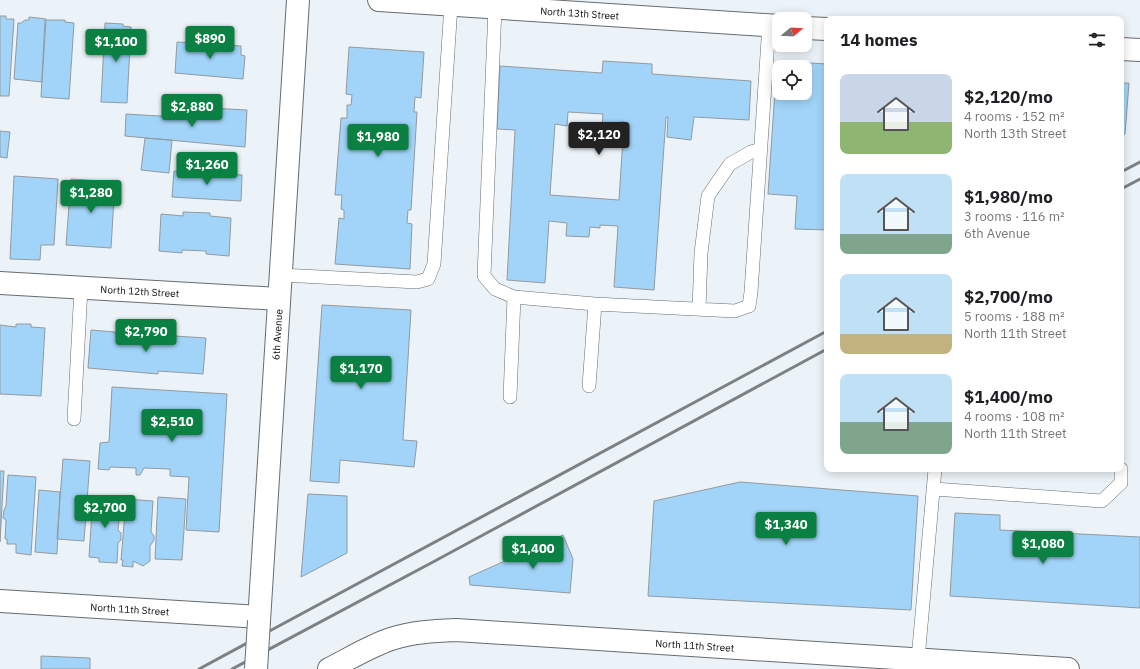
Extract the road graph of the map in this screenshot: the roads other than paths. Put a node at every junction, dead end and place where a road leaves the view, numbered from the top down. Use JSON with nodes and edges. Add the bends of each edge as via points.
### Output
{"nodes":[{"id":1,"x":298,"y":0,"type":"edge"},
{"id":2,"x":379,"y":0,"type":"edge"},
{"id":3,"x":451,"y":5,"type":"junction"},
{"id":4,"x":495,"y":8,"type":"junction"},
{"id":5,"x":772,"y":26,"type":"edge"},
{"id":6,"x":812,"y":28,"type":"edge"},
{"id":7,"x":824,"y":29,"type":"edge"},
{"id":8,"x":772,"y":45,"type":"edge"},
{"id":9,"x":1124,"y":48,"type":"edge"},
{"id":10,"x":1140,"y":50,"type":"edge"},
{"id":11,"x":761,"y":149,"type":"junction"},
{"id":12,"x":281,"y":275,"type":"junction"},
{"id":13,"x":0,"y":283,"type":"edge"},
{"id":14,"x":81,"y":288,"type":"junction"},
{"id":15,"x":514,"y":297,"type":"junction"},
{"id":16,"x":279,"y":299,"type":"junction"},
{"id":17,"x":595,"y":304,"type":"junction"},
{"id":18,"x":699,"y":309,"type":"junction"},
{"id":19,"x":589,"y":386,"type":"dead end"},
{"id":20,"x":510,"y":397,"type":"dead end"},
{"id":21,"x":74,"y":419,"type":"dead end"},
{"id":22,"x":935,"y":472,"type":"edge"},
{"id":23,"x":1121,"y":472,"type":"edge"},
{"id":24,"x":934,"y":489,"type":"junction"},
{"id":25,"x":0,"y":601,"type":"edge"},
{"id":26,"x":259,"y":619,"type":"junction"},
{"id":27,"x":918,"y":660,"type":"junction"},
{"id":28,"x":256,"y":669,"type":"edge"},
{"id":29,"x":329,"y":669,"type":"edge"},
{"id":30,"x":1068,"y":669,"type":"edge"}],
"edges":[{"from":1,"to":12,"type":"street","name":"6th Avenue"},
{"from":2,"to":3,"type":"street","name":"North 13th Street"},
{"from":3,"to":4,"type":"street","name":"North 13th Street"},
{"from":3,"to":12,"type":"lane","via":[[434,264],[428,279],[417,282]]},
{"from":4,"to":5,"type":"street","name":"North 13th Street"},
{"from":4,"to":15,"type":"lane","via":[[484,276],[495,289]]},
{"from":6,"to":7,"type":"street"},
{"from":8,"to":11,"type":"lane"},
{"from":9,"to":10,"type":"street"},
{"from":11,"to":18,"type":"lane","via":[[730,164],[708,196],[701,253]]},
{"from":11,"to":18,"type":"lane","via":[[749,306],[735,311]]},
{"from":12,"to":16,"type":"street","name":"6th Avenue"},
{"from":13,"to":14,"type":"street","name":"North 12th Street"},
{"from":14,"to":16,"type":"street","name":"North 12th Street"},
{"from":14,"to":21,"type":"lane"},
{"from":15,"to":17,"type":"lane"},
{"from":15,"to":20,"type":"lane"},
{"from":16,"to":26,"type":"street","name":"6th Avenue"},
{"from":17,"to":18,"type":"lane"},
{"from":17,"to":19,"type":"lane"},
{"from":22,"to":24,"type":"lane"},
{"from":23,"to":24,"type":"lane","via":[[1121,482],[1102,501]]},
{"from":24,"to":27,"type":"lane"},
{"from":25,"to":26,"type":"street","name":"North 11th Street"},
{"from":26,"to":28,"type":"street","name":"6th Avenue","bridge":true},
{"from":27,"to":29,"type":"street","name":"North 11th Street","via":[[441,630],[390,640]]},
{"from":27,"to":30,"type":"street","name":"North 11th Street"}]}
